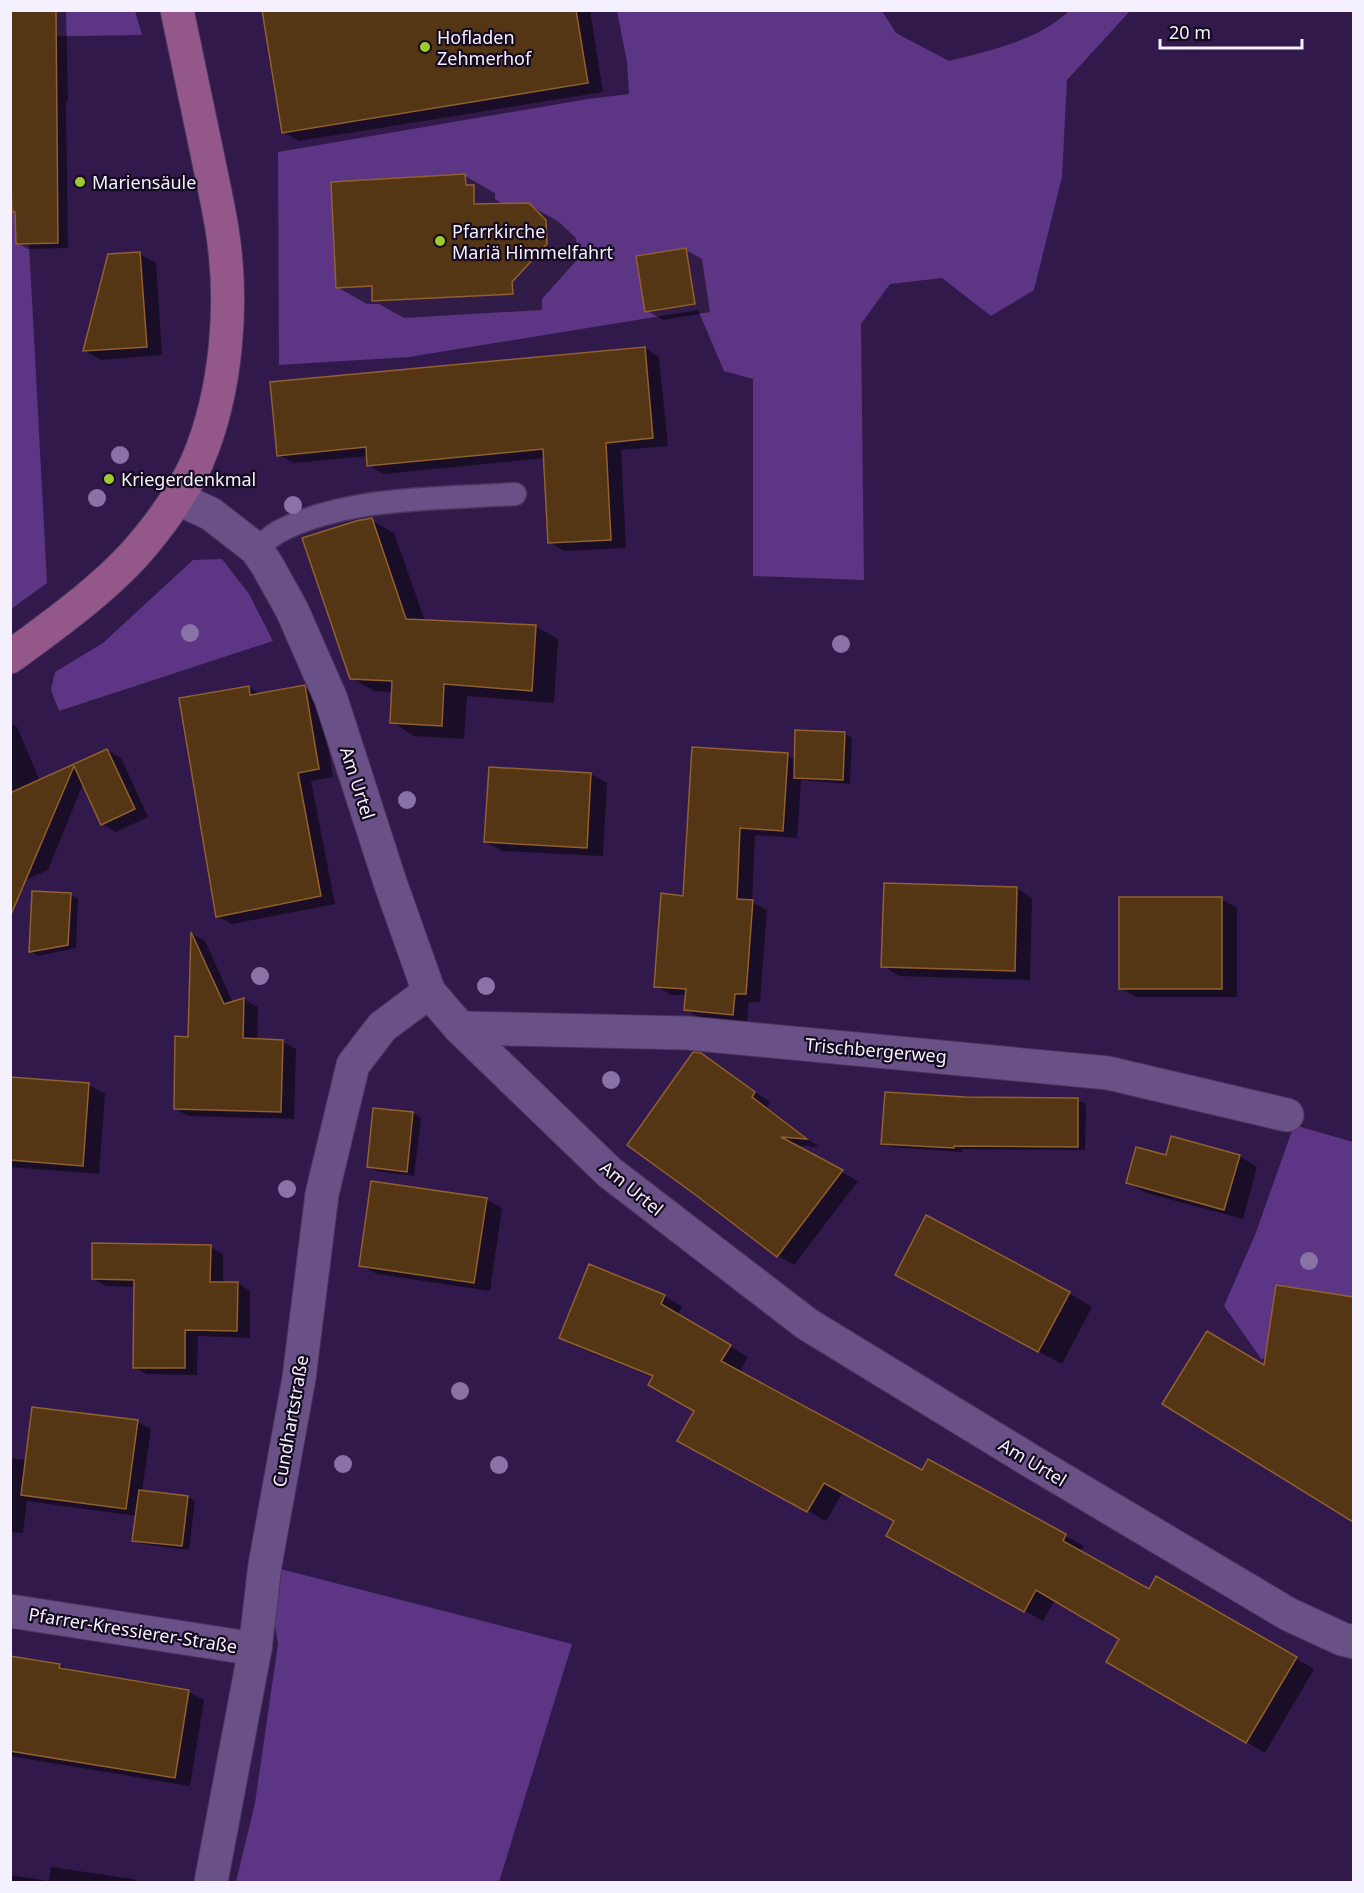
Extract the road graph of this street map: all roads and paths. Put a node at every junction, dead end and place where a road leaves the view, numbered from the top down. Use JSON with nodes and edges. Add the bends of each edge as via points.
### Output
{"nodes":[{"id":1,"x":177,"y":10,"type":"edge"},
{"id":2,"x":515,"y":494,"type":"dead end"},
{"id":3,"x":177,"y":498,"type":"junction"},
{"id":4,"x":256,"y":549,"type":"junction"},
{"id":5,"x":10,"y":657,"type":"edge"},
{"id":6,"x":429,"y":992,"type":"junction"},
{"id":7,"x":460,"y":1028,"type":"junction"},
{"id":8,"x":1287,"y":1115,"type":"dead end"},
{"id":9,"x":10,"y":1611,"type":"edge"},
{"id":10,"x":1353,"y":1642,"type":"edge"},
{"id":11,"x":255,"y":1649,"type":"junction"},
{"id":12,"x":211,"y":1882,"type":"edge"}],
"edges":[{"from":1,"to":3,"type":"main road","via":[[223,231],[227,298],[226,343],[212,419],[197,462]]},
{"from":2,"to":4,"type":"lane","via":[[385,502],[330,512],[278,532]]},
{"from":3,"to":4,"type":"street","name":"Am Urtel","via":[[212,513]]},
{"from":3,"to":5,"type":"main road","via":[[144,543],[100,587]]},
{"from":4,"to":6,"type":"street","name":"Am Urtel","via":[[292,610],[331,699]]},
{"from":6,"to":7,"type":"street","name":"Am Urtel"},
{"from":6,"to":11,"type":"street","name":"Cundhartstraße","via":[[382,1027],[353,1065],[322,1194],[299,1378],[265,1566]]},
{"from":7,"to":8,"type":"street","name":"Trischbergerweg","via":[[687,1033],[1108,1073]]},
{"from":7,"to":10,"type":"street","name":"Am Urtel","via":[[609,1172],[807,1324],[1288,1614]]},
{"from":9,"to":11,"type":"street","name":"Pfarrer-Kressierer-Straße"},
{"from":11,"to":12,"type":"street","name":"Cundhartstraße"}]}
